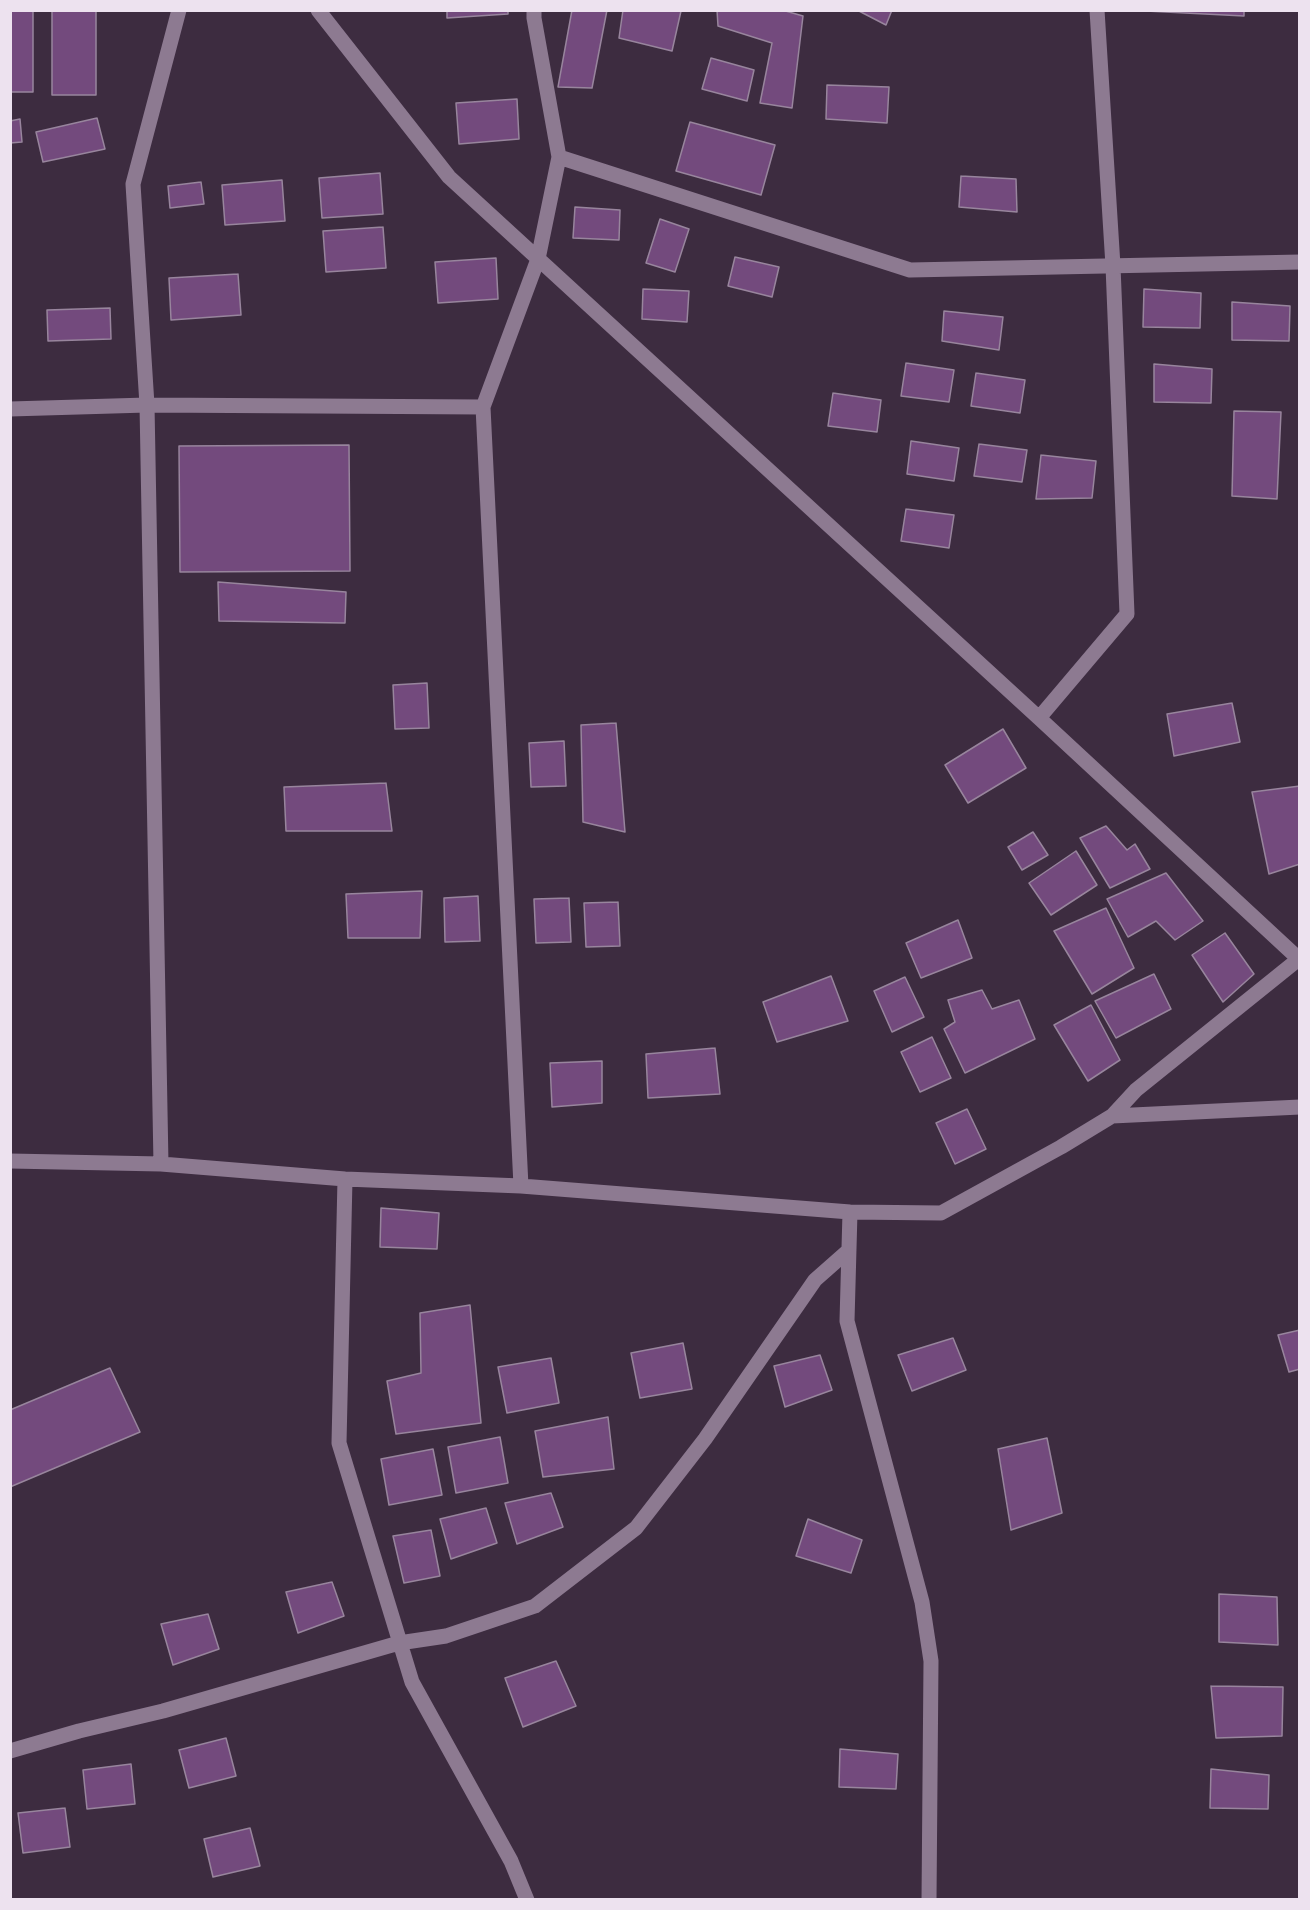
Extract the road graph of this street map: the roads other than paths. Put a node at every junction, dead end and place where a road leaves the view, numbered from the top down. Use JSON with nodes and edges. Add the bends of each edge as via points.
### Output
{"nodes":[{"id":1,"x":179,"y":10,"type":"edge"},
{"id":2,"x":318,"y":10,"type":"edge"},
{"id":3,"x":534,"y":10,"type":"edge"},
{"id":4,"x":1097,"y":10,"type":"edge"},
{"id":5,"x":560,"y":157,"type":"junction"},
{"id":6,"x":538,"y":259,"type":"junction"},
{"id":7,"x":1299,"y":262,"type":"edge"},
{"id":8,"x":1113,"y":266,"type":"junction"},
{"id":9,"x":147,"y":405,"type":"junction"},
{"id":10,"x":483,"y":407,"type":"junction"},
{"id":11,"x":10,"y":409,"type":"edge"},
{"id":12,"x":1039,"y":718,"type":"junction"},
{"id":13,"x":1299,"y":959,"type":"edge"},
{"id":14,"x":1299,"y":1107,"type":"edge"},
{"id":15,"x":1112,"y":1116,"type":"junction"},
{"id":16,"x":10,"y":1161,"type":"edge"},
{"id":17,"x":161,"y":1164,"type":"junction"},
{"id":18,"x":345,"y":1179,"type":"junction"},
{"id":19,"x":521,"y":1186,"type":"junction"},
{"id":20,"x":850,"y":1212,"type":"junction"},
{"id":21,"x":849,"y":1250,"type":"junction"},
{"id":22,"x":399,"y":1643,"type":"junction"},
{"id":23,"x":10,"y":1751,"type":"edge"},
{"id":24,"x":527,"y":1899,"type":"edge"},
{"id":25,"x":929,"y":1899,"type":"edge"}],
"edges":[{"from":1,"to":9,"type":"street","via":[[133,184]]},
{"from":2,"to":6,"type":"street","via":[[449,177]]},
{"from":3,"to":5,"type":"street"},
{"from":4,"to":8,"type":"street"},
{"from":5,"to":6,"type":"street"},
{"from":5,"to":8,"type":"street","via":[[910,270]]},
{"from":6,"to":10,"type":"street"},
{"from":6,"to":12,"type":"street"},
{"from":7,"to":8,"type":"street"},
{"from":8,"to":12,"type":"street","via":[[1127,614]]},
{"from":9,"to":10,"type":"street"},
{"from":9,"to":11,"type":"street"},
{"from":9,"to":17,"type":"street"},
{"from":10,"to":19,"type":"street"},
{"from":12,"to":13,"type":"street"},
{"from":13,"to":15,"type":"street","via":[[1136,1090]]},
{"from":14,"to":15,"type":"street"},
{"from":15,"to":20,"type":"street","via":[[941,1213]]},
{"from":16,"to":17,"type":"street"},
{"from":17,"to":18,"type":"street"},
{"from":18,"to":19,"type":"street"},
{"from":18,"to":22,"type":"street","via":[[339,1443]]},
{"from":19,"to":20,"type":"street"},
{"from":20,"to":21,"type":"street"},
{"from":21,"to":22,"type":"street","via":[[816,1280],[705,1439],[636,1528],[535,1606],[446,1636]]},
{"from":21,"to":25,"type":"street","via":[[847,1321],[922,1602],[931,1661]]},
{"from":22,"to":23,"type":"street"},
{"from":22,"to":24,"type":"street","via":[[412,1682],[511,1861]]}]}
